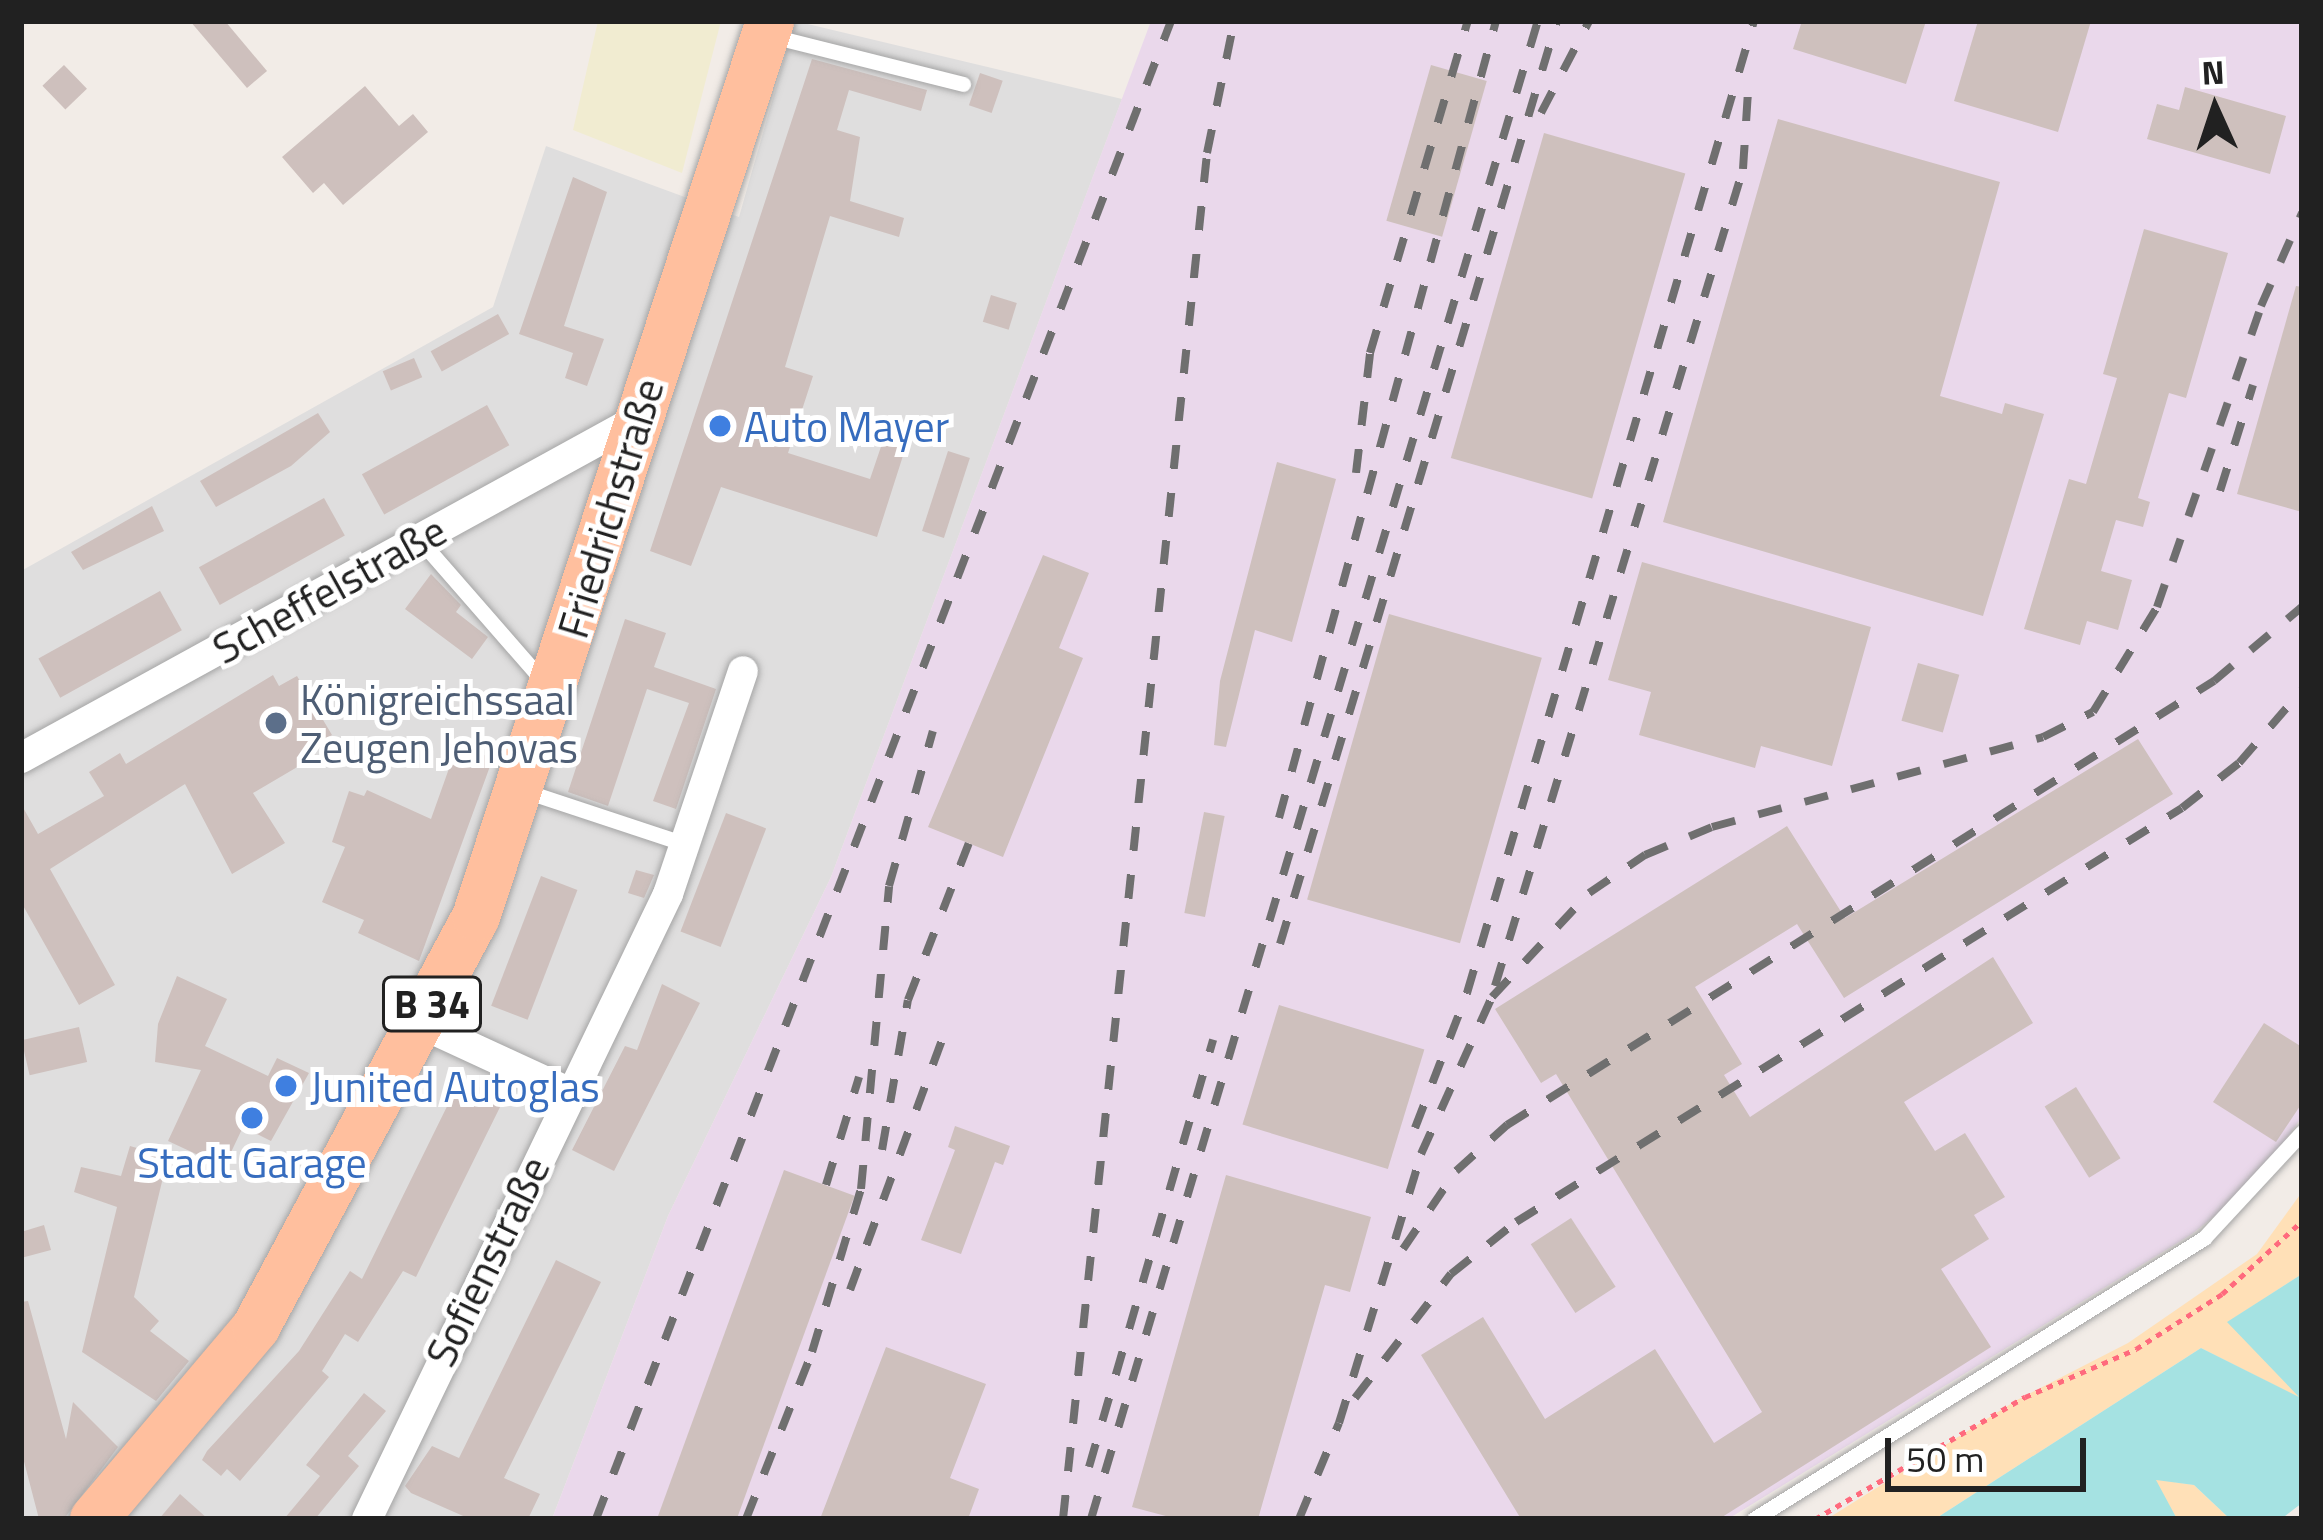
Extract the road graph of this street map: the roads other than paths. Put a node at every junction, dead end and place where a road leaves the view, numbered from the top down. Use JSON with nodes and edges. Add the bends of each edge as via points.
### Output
{"nodes":[{"id":1,"x":766,"y":26,"type":"edge"},
{"id":2,"x":963,"y":84,"type":"dead end"},
{"id":3,"x":636,"y":420,"type":"junction"},
{"id":4,"x":419,"y":539,"type":"junction"},
{"id":5,"x":743,"y":670,"type":"dead end"},
{"id":6,"x":552,"y":692,"type":"junction"},
{"id":7,"x":21,"y":758,"type":"edge"},
{"id":8,"x":519,"y":790,"type":"junction"},
{"id":9,"x":685,"y":844,"type":"junction"},
{"id":10,"x":422,"y":1024,"type":"junction"},
{"id":11,"x":568,"y":1092,"type":"junction"},
{"id":12,"x":2302,"y":1132,"type":"edge"},
{"id":13,"x":372,"y":1518,"type":"edge"},
{"id":14,"x":94,"y":1519,"type":"edge"},
{"id":15,"x":1754,"y":1519,"type":"edge"}],
"edges":[{"from":1,"to":2,"type":"lane"},
{"from":1,"to":3,"type":"main road","name":"Friedrichstraße","number":"B 34"},
{"from":3,"to":4,"type":"street","name":"Scheffelstraße"},
{"from":3,"to":6,"type":"main road","name":"Friedrichstraße","number":"B 34"},
{"from":4,"to":6,"type":"lane","via":[[475,594]]},
{"from":4,"to":7,"type":"street","name":"Scheffelstraße"},
{"from":5,"to":9,"type":"street","name":"Sofienstraße"},
{"from":6,"to":8,"type":"main road","name":"Friedrichstraße","number":"B 34"},
{"from":8,"to":9,"type":"lane"},
{"from":8,"to":10,"type":"main road","name":"Friedrichstraße","number":"B 34","via":[[476,917]]},
{"from":9,"to":11,"type":"street","name":"Sofienstraße","via":[[640,956]]},
{"from":10,"to":11,"type":"street"},
{"from":10,"to":14,"type":"main road","name":"Friedrichstraße","number":"B 34","via":[[256,1327]]},
{"from":11,"to":13,"type":"street","name":"Sofienstraße"},
{"from":12,"to":15,"type":"lane","via":[[2204,1238]]}]}
